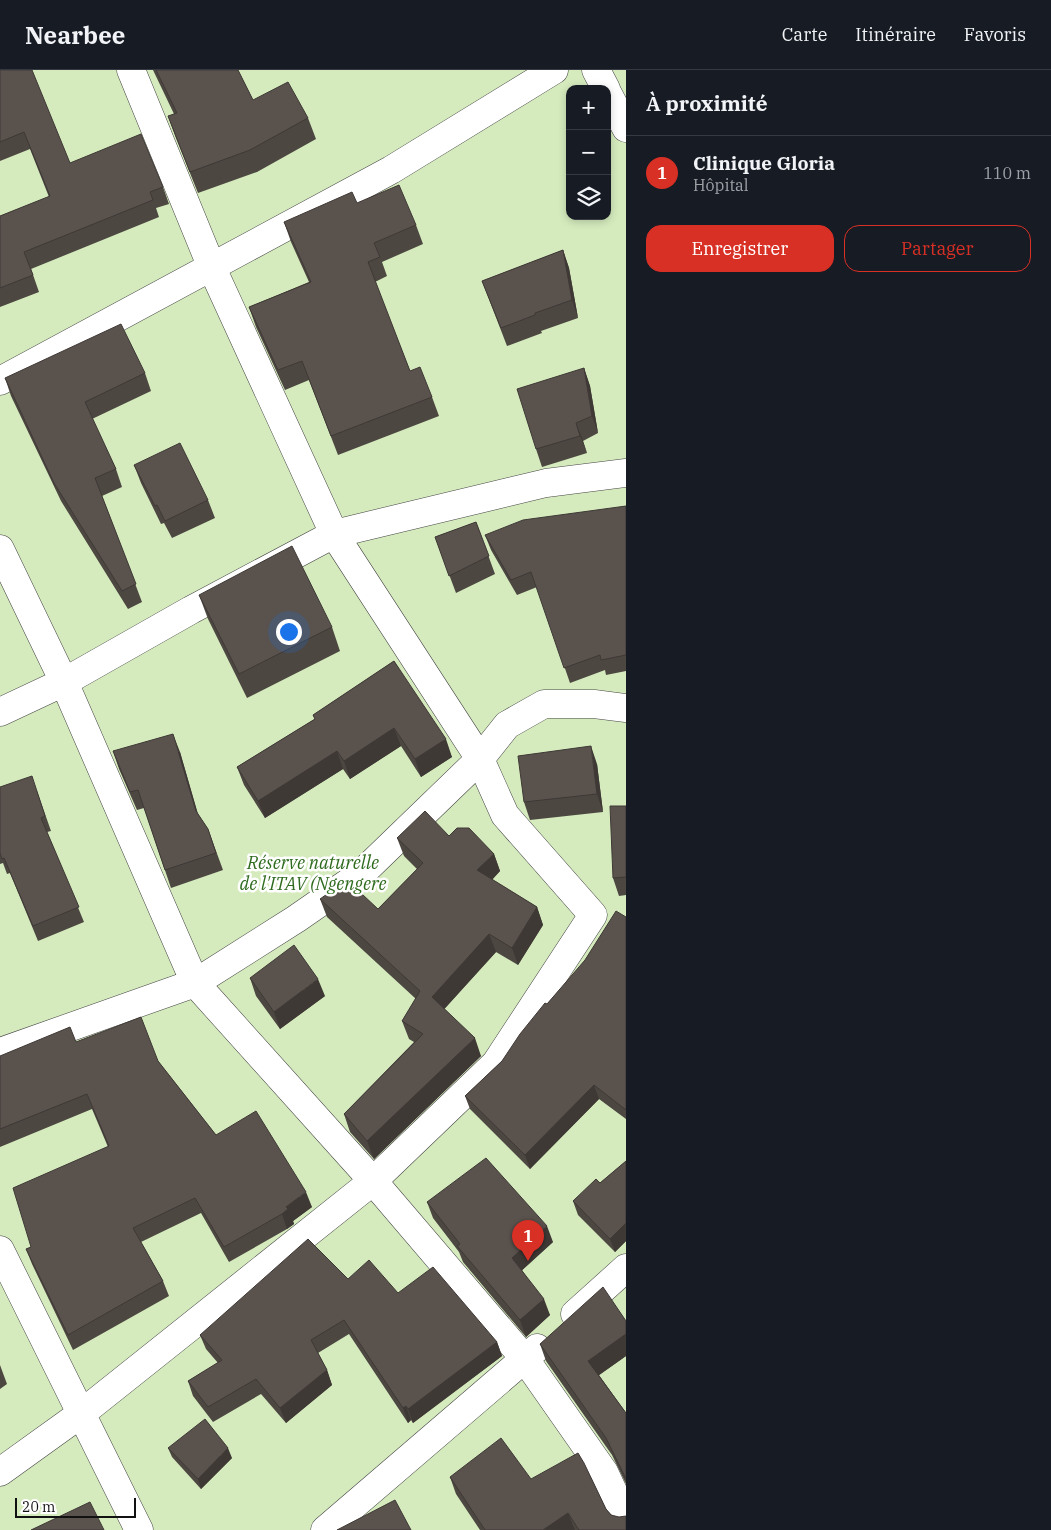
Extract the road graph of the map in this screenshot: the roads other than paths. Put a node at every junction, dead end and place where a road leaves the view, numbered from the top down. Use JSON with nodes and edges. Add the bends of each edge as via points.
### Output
{"nodes":[{"id":1,"x":131,"y":70,"type":"edge"},
{"id":2,"x":554,"y":70,"type":"edge"},
{"id":3,"x":596,"y":70,"type":"edge"},
{"id":4,"x":604,"y":85,"type":"edge"},
{"id":5,"x":611,"y":100,"type":"edge"},
{"id":6,"x":626,"y":128,"type":"edge"},
{"id":7,"x":212,"y":268,"type":"junction"},
{"id":8,"x":0,"y":381,"type":"edge"},
{"id":9,"x":626,"y":473,"type":"edge"},
{"id":10,"x":334,"y":534,"type":"junction"},
{"id":11,"x":0,"y":549,"type":"edge"},
{"id":12,"x":64,"y":682,"type":"junction"},
{"id":13,"x":626,"y":708,"type":"edge"},
{"id":14,"x":0,"y":712,"type":"edge"},
{"id":15,"x":480,"y":759,"type":"junction"},
{"id":16,"x":195,"y":983,"type":"junction"},
{"id":17,"x":0,"y":1052,"type":"edge"},
{"id":18,"x":373,"y":1181,"type":"junction"},
{"id":19,"x":0,"y":1250,"type":"edge"},
{"id":20,"x":626,"y":1268,"type":"edge"},
{"id":21,"x":524,"y":1359,"type":"junction"},
{"id":22,"x":82,"y":1413,"type":"junction"},
{"id":23,"x":0,"y":1472,"type":"edge"},
{"id":24,"x":626,"y":1519,"type":"edge"},
{"id":25,"x":139,"y":1530,"type":"edge"},
{"id":26,"x":325,"y":1530,"type":"edge"}],
"edges":[{"from":1,"to":7,"type":"street"},
{"from":2,"to":7,"type":"street","via":[[391,170]]},
{"from":3,"to":4,"type":"street"},
{"from":5,"to":6,"type":"street"},
{"from":7,"to":8,"type":"street"},
{"from":7,"to":10,"type":"street"},
{"from":9,"to":10,"type":"street","via":[[546,483]]},
{"from":10,"to":12,"type":"street"},
{"from":10,"to":15,"type":"street"},
{"from":11,"to":12,"type":"street"},
{"from":12,"to":14,"type":"street"},
{"from":12,"to":16,"type":"street"},
{"from":13,"to":15,"type":"street","via":[[544,704],[507,725]]},
{"from":15,"to":16,"type":"street","via":[[361,874],[296,920]]},
{"from":15,"to":18,"type":"street","via":[[505,816],[592,914],[496,1063]]},
{"from":16,"to":17,"type":"street"},
{"from":16,"to":18,"type":"street"},
{"from":18,"to":21,"type":"street"},
{"from":18,"to":22,"type":"street"},
{"from":19,"to":22,"type":"street"},
{"from":20,"to":21,"type":"street"},
{"from":21,"to":24,"type":"street","via":[[604,1472]]},
{"from":21,"to":26,"type":"street"},
{"from":22,"to":23,"type":"street"},
{"from":22,"to":25,"type":"street"}]}
